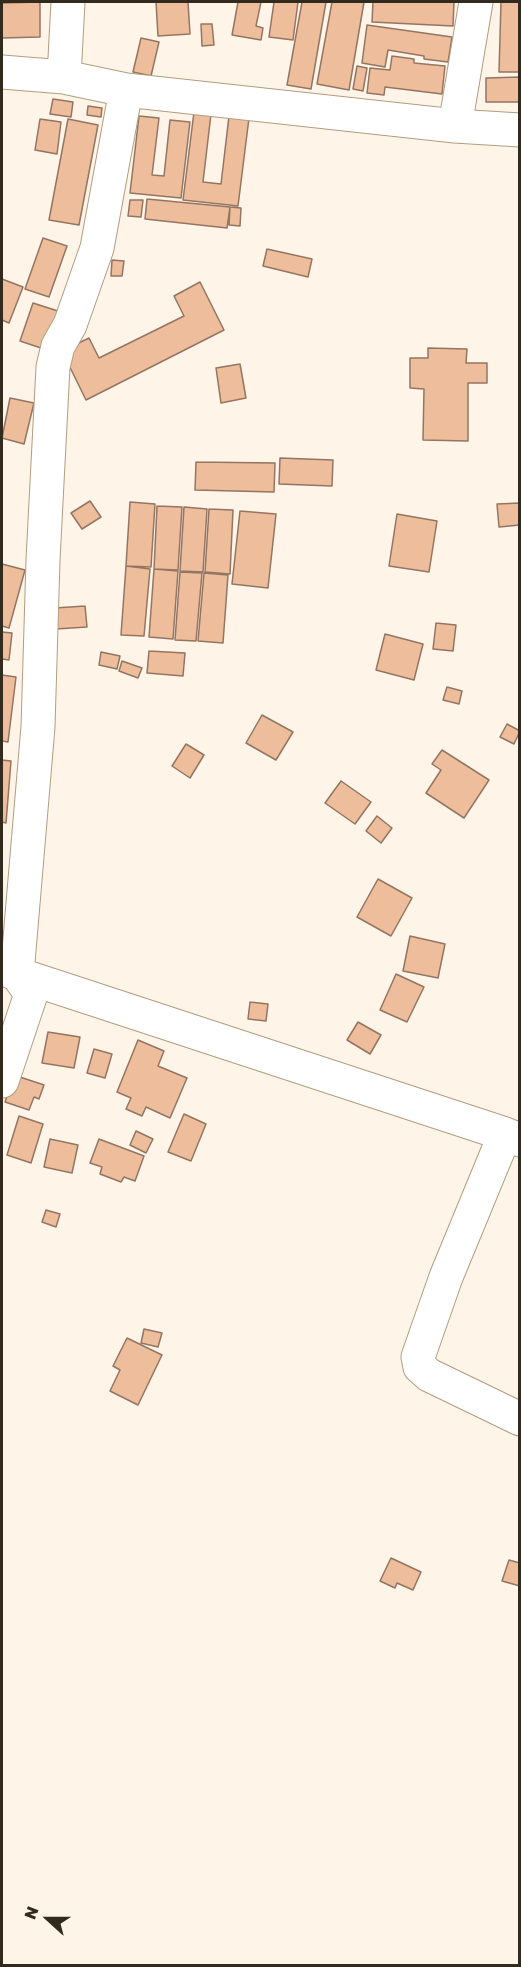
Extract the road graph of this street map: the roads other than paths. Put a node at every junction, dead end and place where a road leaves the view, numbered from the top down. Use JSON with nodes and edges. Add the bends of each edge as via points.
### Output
{"nodes":[{"id":1,"x":68,"y":2,"type":"edge"},
{"id":2,"x":476,"y":2,"type":"edge"},
{"id":3,"x":2,"y":72,"type":"edge"},
{"id":4,"x":64,"y":77,"type":"junction"},
{"id":5,"x":126,"y":90,"type":"junction"},
{"id":6,"x":455,"y":126,"type":"junction"},
{"id":7,"x":519,"y":130,"type":"edge"},
{"id":8,"x":9,"y":972,"type":"edge"},
{"id":9,"x":2,"y":1081,"type":"edge"},
{"id":10,"x":512,"y":1137,"type":"edge"},
{"id":11,"x":519,"y":1419,"type":"edge"}],
"edges":[{"from":1,"to":4,"type":"street"},
{"from":2,"to":6,"type":"street"},
{"from":3,"to":4,"type":"street"},
{"from":4,"to":5,"type":"street"},
{"from":5,"to":6,"type":"street"},
{"from":5,"to":8,"type":"street","via":[[97,248],[53,367],[38,727]]},
{"from":6,"to":7,"type":"street"},
{"from":8,"to":9,"type":"street","via":[[32,994]]},
{"from":8,"to":10,"type":"street"},
{"from":10,"to":11,"type":"street","via":[[446,1277],[418,1357],[420,1367],[429,1375]]}]}
